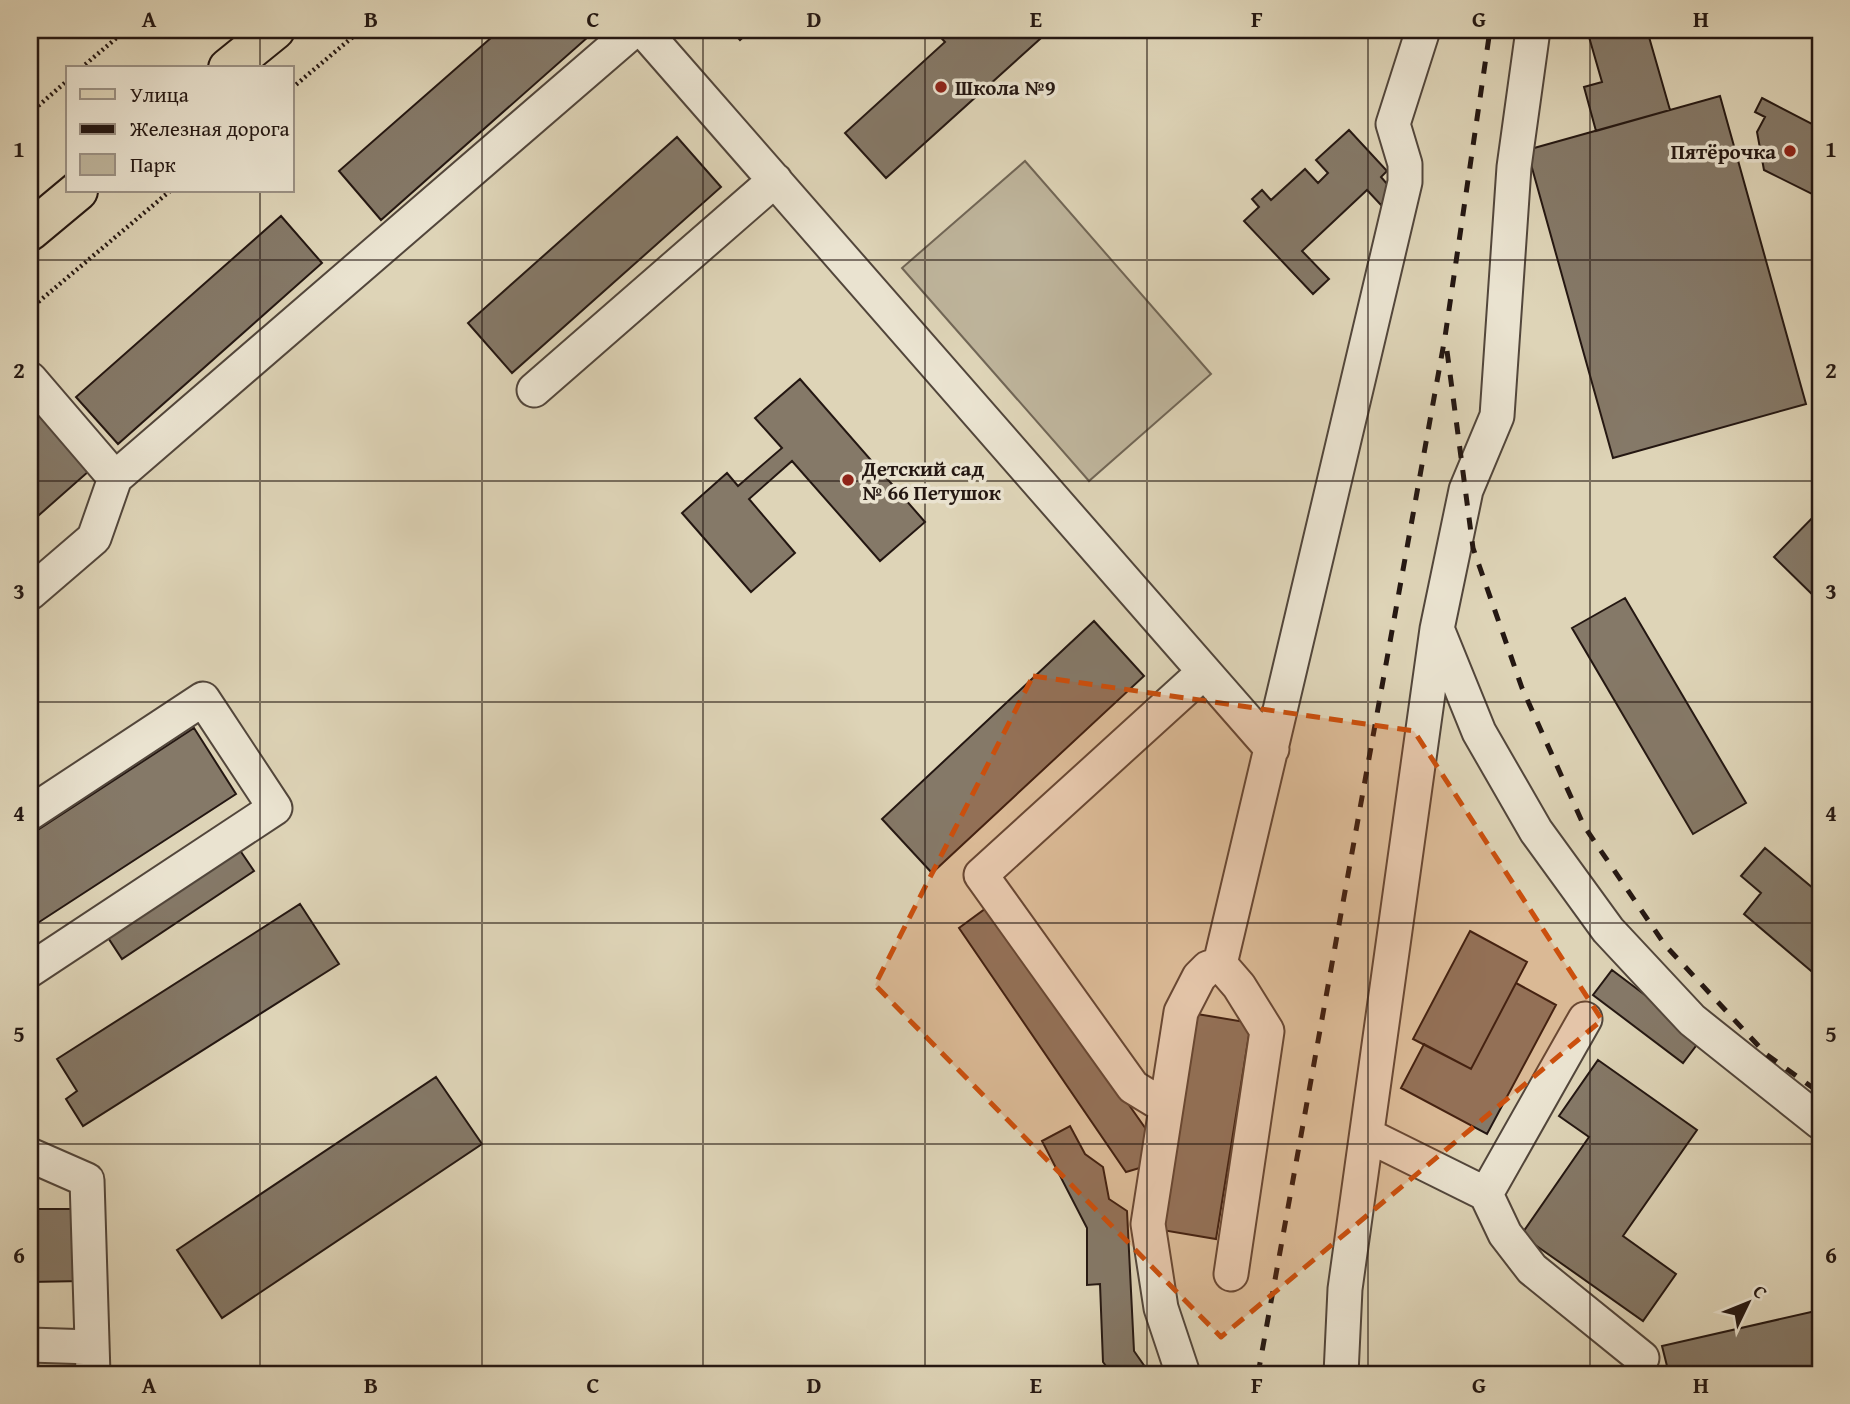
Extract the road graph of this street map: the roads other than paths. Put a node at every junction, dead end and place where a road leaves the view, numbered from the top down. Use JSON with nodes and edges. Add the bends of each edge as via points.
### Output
{"nodes":[{"id":1,"x":634,"y":30,"type":"edge"},
{"id":2,"x":643,"y":30,"type":"edge"},
{"id":3,"x":1423,"y":30,"type":"edge"},
{"id":4,"x":1533,"y":30,"type":"edge"},
{"id":5,"x":259,"y":35,"type":"edge"},
{"id":6,"x":230,"y":66,"type":"edge"},
{"id":7,"x":775,"y":180,"type":"junction"},
{"id":8,"x":77,"y":192,"type":"edge"},
{"id":9,"x":30,"y":231,"type":"edge"},
{"id":10,"x":30,"y":379,"type":"edge"},
{"id":11,"x":534,"y":390,"type":"dead end"},
{"id":12,"x":115,"y":478,"type":"junction"},
{"id":13,"x":30,"y":593,"type":"edge"},
{"id":14,"x":1437,"y":629,"type":"junction"},
{"id":15,"x":1205,"y":672,"type":"junction"},
{"id":16,"x":1272,"y":749,"type":"junction"},
{"id":17,"x":30,"y":813,"type":"edge"},
{"id":18,"x":1220,"y":964,"type":"junction"},
{"id":19,"x":30,"y":970,"type":"edge"},
{"id":20,"x":1585,"y":1019,"type":"dead end"},
{"id":21,"x":1166,"y":1107,"type":"junction"},
{"id":22,"x":1820,"y":1122,"type":"edge"},
{"id":23,"x":1367,"y":1135,"type":"junction"},
{"id":24,"x":30,"y":1155,"type":"edge"},
{"id":25,"x":1486,"y":1194,"type":"junction"},
{"id":26,"x":1231,"y":1274,"type":"dead end"},
{"id":27,"x":30,"y":1345,"type":"edge"},
{"id":28,"x":1642,"y":1358,"type":"dead end"},
{"id":29,"x":92,"y":1360,"type":"edge"},
{"id":30,"x":1183,"y":1374,"type":"edge"},
{"id":31,"x":1341,"y":1374,"type":"edge"}],
"edges":[{"from":1,"to":12,"type":"lane"},
{"from":2,"to":7,"type":"lane"},
{"from":3,"to":16,"type":"lane","via":[[1393,124],[1405,164],[1405,182]]},
{"from":4,"to":14,"type":"lane","via":[[1514,167],[1497,416],[1466,490]]},
{"from":5,"to":6,"type":"main road"},
{"from":7,"to":11,"type":"lane"},
{"from":7,"to":15,"type":"lane"},
{"from":8,"to":9,"type":"main road"},
{"from":10,"to":12,"type":"lane"},
{"from":12,"to":13,"type":"lane","via":[[94,538]]},
{"from":14,"to":22,"type":"lane","via":[[1479,732],[1536,831],[1608,930],[1692,1020]]},
{"from":14,"to":23,"type":"lane"},
{"from":15,"to":16,"type":"lane"},
{"from":15,"to":21,"type":"lane","via":[[981,875],[1133,1087]]},
{"from":16,"to":18,"type":"lane"},
{"from":17,"to":19,"type":"lane","via":[[203,699],[275,808]]},
{"from":18,"to":21,"type":"lane","via":[[1199,977],[1181,1012]]},
{"from":18,"to":26,"type":"lane","via":[[1267,1031]]},
{"from":20,"to":25,"type":"lane"},
{"from":21,"to":30,"type":"lane","via":[[1147,1224],[1161,1308]]},
{"from":23,"to":25,"type":"lane"},
{"from":23,"to":31,"type":"lane","via":[[1345,1289]]},
{"from":24,"to":29,"type":"lane","via":[[87,1180]]},
{"from":25,"to":28,"type":"lane","via":[[1505,1234],[1532,1269]]},
{"from":27,"to":29,"type":"lane"}]}
